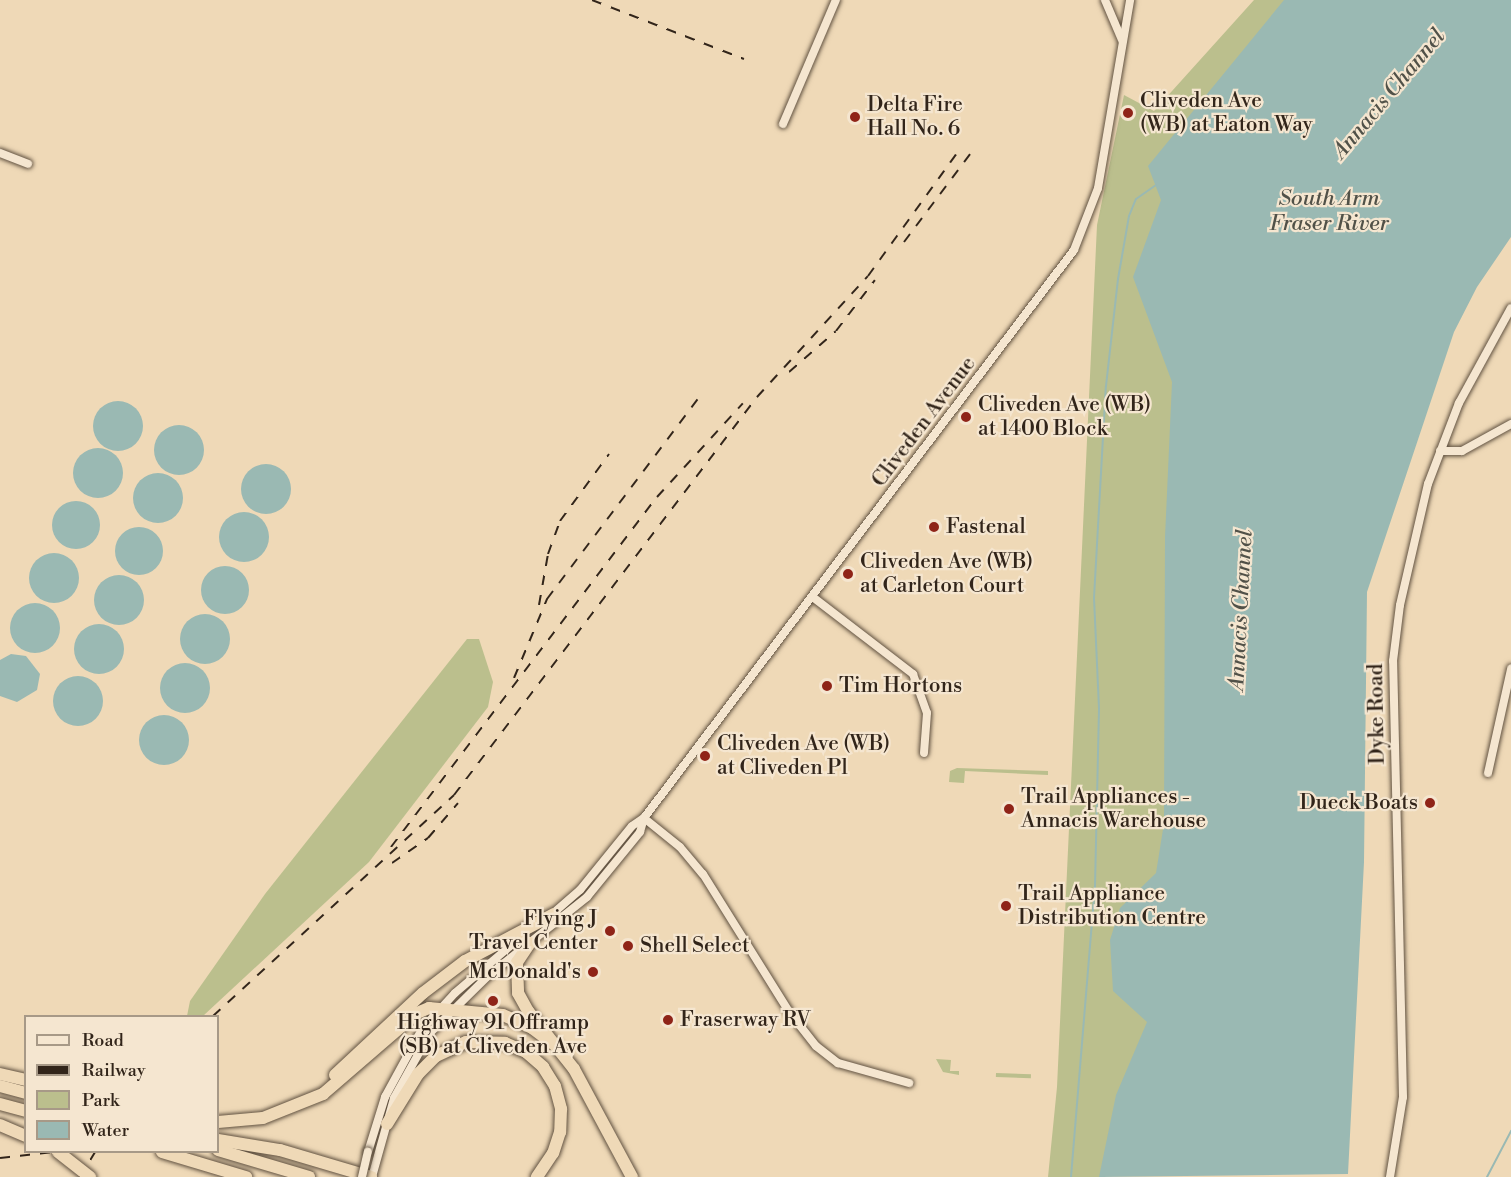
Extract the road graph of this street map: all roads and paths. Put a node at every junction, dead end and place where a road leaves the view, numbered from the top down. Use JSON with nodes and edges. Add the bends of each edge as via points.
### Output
{"nodes":[{"id":1,"x":836,"y":0,"type":"edge"},
{"id":2,"x":1105,"y":0,"type":"edge"},
{"id":3,"x":1130,"y":0,"type":"edge"},
{"id":4,"x":1123,"y":42,"type":"junction"},
{"id":5,"x":783,"y":124,"type":"dead end"},
{"id":6,"x":0,"y":153,"type":"edge"},
{"id":7,"x":28,"y":164,"type":"dead end"},
{"id":8,"x":1511,"y":308,"type":"edge"},
{"id":9,"x":1511,"y":424,"type":"edge"},
{"id":10,"x":1440,"y":451,"type":"junction"},
{"id":11,"x":814,"y":598,"type":"junction"},
{"id":12,"x":1511,"y":669,"type":"edge"},
{"id":13,"x":924,"y":753,"type":"dead end"},
{"id":14,"x":1488,"y":773,"type":"dead end"},
{"id":15,"x":644,"y":818,"type":"junction"},
{"id":16,"x":554,"y":914,"type":"junction"},
{"id":17,"x":530,"y":943,"type":"junction"},
{"id":18,"x":445,"y":1010,"type":"junction"},
{"id":19,"x":556,"y":1046,"type":"junction"},
{"id":20,"x":0,"y":1074,"type":"edge"},
{"id":21,"x":24,"y":1080,"type":"edge"},
{"id":22,"x":909,"y":1083,"type":"dead end"},
{"id":23,"x":0,"y":1086,"type":"edge"},
{"id":24,"x":24,"y":1092,"type":"edge"},
{"id":25,"x":0,"y":1104,"type":"edge"},
{"id":26,"x":297,"y":1106,"type":"junction"},
{"id":27,"x":24,"y":1110,"type":"edge"},
{"id":28,"x":219,"y":1122,"type":"edge"},
{"id":29,"x":387,"y":1124,"type":"junction"},
{"id":30,"x":0,"y":1125,"type":"edge"},
{"id":31,"x":24,"y":1135,"type":"edge"},
{"id":32,"x":219,"y":1140,"type":"edge"},
{"id":33,"x":219,"y":1149,"type":"edge"},
{"id":34,"x":59,"y":1153,"type":"edge"},
{"id":35,"x":165,"y":1153,"type":"edge"},
{"id":36,"x":373,"y":1154,"type":"junction"},
{"id":37,"x":90,"y":1177,"type":"edge"},
{"id":38,"x":246,"y":1177,"type":"edge"},
{"id":39,"x":309,"y":1177,"type":"edge"},
{"id":40,"x":362,"y":1177,"type":"edge"},
{"id":41,"x":371,"y":1177,"type":"edge"},
{"id":42,"x":537,"y":1177,"type":"edge"},
{"id":43,"x":632,"y":1177,"type":"edge"},
{"id":44,"x":1390,"y":1177,"type":"edge"}],
"edges":[{"from":1,"to":5,"type":"street"},
{"from":2,"to":4,"type":"street","via":[[1116,18]]},
{"from":3,"to":4,"type":"street","name":"Cliveden Avenue"},
{"from":4,"to":11,"type":"street","name":"Cliveden Avenue","via":[[1098,188],[1074,250]]},
{"from":6,"to":7,"type":"street"},
{"from":8,"to":10,"type":"street","name":"Dyke Road","via":[[1459,403]]},
{"from":9,"to":10,"type":"street","via":[[1462,451]]},
{"from":10,"to":44,"type":"street","name":"Dyke Road","via":[[1428,484],[1400,605],[1393,660],[1403,1097]]},
{"from":11,"to":13,"type":"street","via":[[905,664],[913,674],[927,713]]},
{"from":11,"to":15,"type":"street","name":"Cliveden Avenue"},
{"from":12,"to":14,"type":"street"},
{"from":15,"to":16,"type":"street","name":"Cliveden Avenue","via":[[632,826],[600,870]]},
{"from":15,"to":17,"type":"street","name":"Cliveden Avenue","via":[[640,832],[607,876]]},
{"from":15,"to":22,"type":"street","via":[[680,847],[703,874],[790,1013],[816,1047],[838,1063]]},
{"from":16,"to":18,"type":"street","name":"Cliveden Avenue","via":[[482,969]]},
{"from":16,"to":26,"type":"highway","via":[[465,961]]},
{"from":17,"to":18,"type":"street","name":"Cliveden Avenue"},
{"from":17,"to":19,"type":"highway","via":[[517,962],[515,984],[528,1011]]},
{"from":18,"to":19,"type":"highway","via":[[503,1015],[532,1028]]},
{"from":18,"to":26,"type":"highway","via":[[417,1013],[323,1094]]},
{"from":18,"to":29,"type":"street","name":"Cliveden Avenue","via":[[409,1068]]},
{"from":18,"to":36,"type":"street","name":"Cliveden Avenue","via":[[396,1072]]},
{"from":19,"to":43,"type":"highway","via":[[574,1069]]},
{"from":20,"to":21,"type":"highway"},
{"from":23,"to":24,"type":"highway"},
{"from":25,"to":27,"type":"highway"},
{"from":26,"to":28,"type":"highway","via":[[263,1118]]},
{"from":29,"to":36,"type":"street","name":"Cliveden Avenue"},
{"from":29,"to":42,"type":"highway","via":[[418,1074],[436,1056],[466,1042],[505,1043],[526,1052],[543,1067],[555,1086],[561,1108],[560,1132],[553,1153]]},
{"from":30,"to":31,"type":"highway"},
{"from":32,"to":41,"type":"highway","via":[[280,1150]]},
{"from":33,"to":39,"type":"highway"},
{"from":34,"to":37,"type":"highway","bridge":true},
{"from":35,"to":38,"type":"highway"},
{"from":36,"to":40,"type":"street","name":"Cliveden Avenue","bridge":true},
{"from":36,"to":41,"type":"street","name":"Cliveden Avenue"}]}
